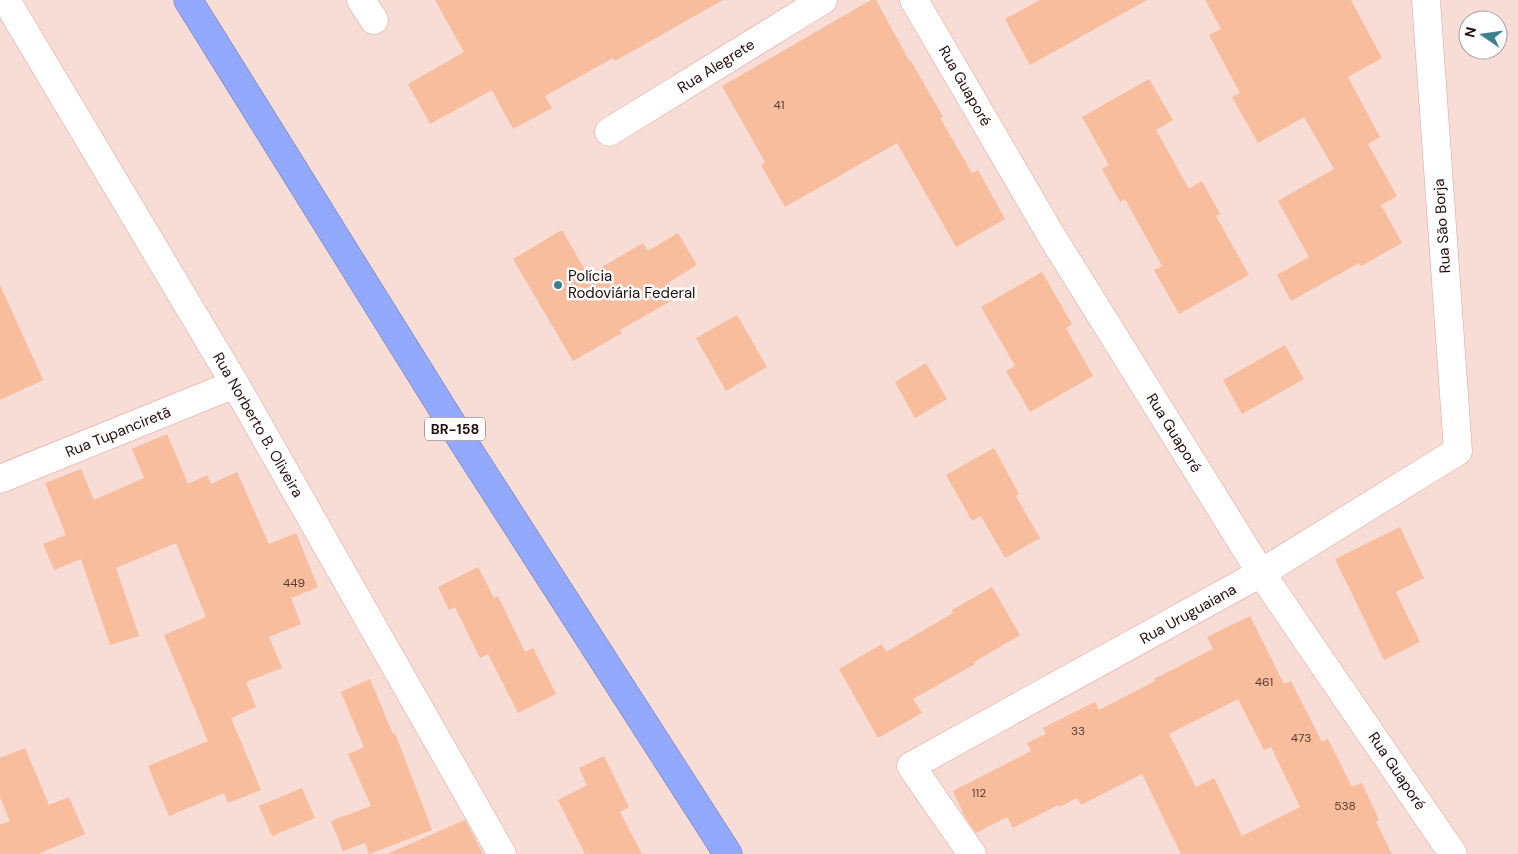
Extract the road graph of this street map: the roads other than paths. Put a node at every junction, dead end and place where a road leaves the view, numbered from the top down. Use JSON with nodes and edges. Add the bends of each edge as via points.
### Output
{"nodes":[{"id":1,"x":6,"y":0,"type":"edge"},
{"id":2,"x":188,"y":0,"type":"edge"},
{"id":3,"x":823,"y":0,"type":"edge"},
{"id":4,"x":914,"y":0,"type":"edge"},
{"id":5,"x":1426,"y":0,"type":"edge"},
{"id":6,"x":609,"y":132,"type":"dead end"},
{"id":7,"x":235,"y":384,"type":"junction"},
{"id":8,"x":1458,"y":451,"type":"joint"},
{"id":9,"x":0,"y":479,"type":"edge"},
{"id":10,"x":1261,"y":573,"type":"junction"},
{"id":11,"x":502,"y":854,"type":"edge"},
{"id":12,"x":728,"y":854,"type":"edge"},
{"id":13,"x":972,"y":854,"type":"edge"},
{"id":14,"x":1453,"y":854,"type":"edge"}],
"edges":[{"from":1,"to":7,"type":"street","name":"Rua Norberto B. Oliveira"},
{"from":2,"to":12,"type":"highway","number":"BR-158","via":[[462,440]]},
{"from":3,"to":6,"type":"street","name":"Rua Alegrete"},
{"from":4,"to":10,"type":"street","name":"Rua Guaporé","via":[[1052,235]]},
{"from":5,"to":8,"type":"street","name":"Rua São Borja"},
{"from":7,"to":9,"type":"street","name":"Rua Tupanciretã"},
{"from":7,"to":11,"type":"street","name":"Rua Norberto B. Oliveira"},
{"from":8,"to":10,"type":"street","name":"Rua Uruguaiana"},
{"from":10,"to":13,"type":"street","name":"Rua Uruguaiana","via":[[911,766]]},
{"from":10,"to":14,"type":"street","name":"Rua Guaporé"}]}
